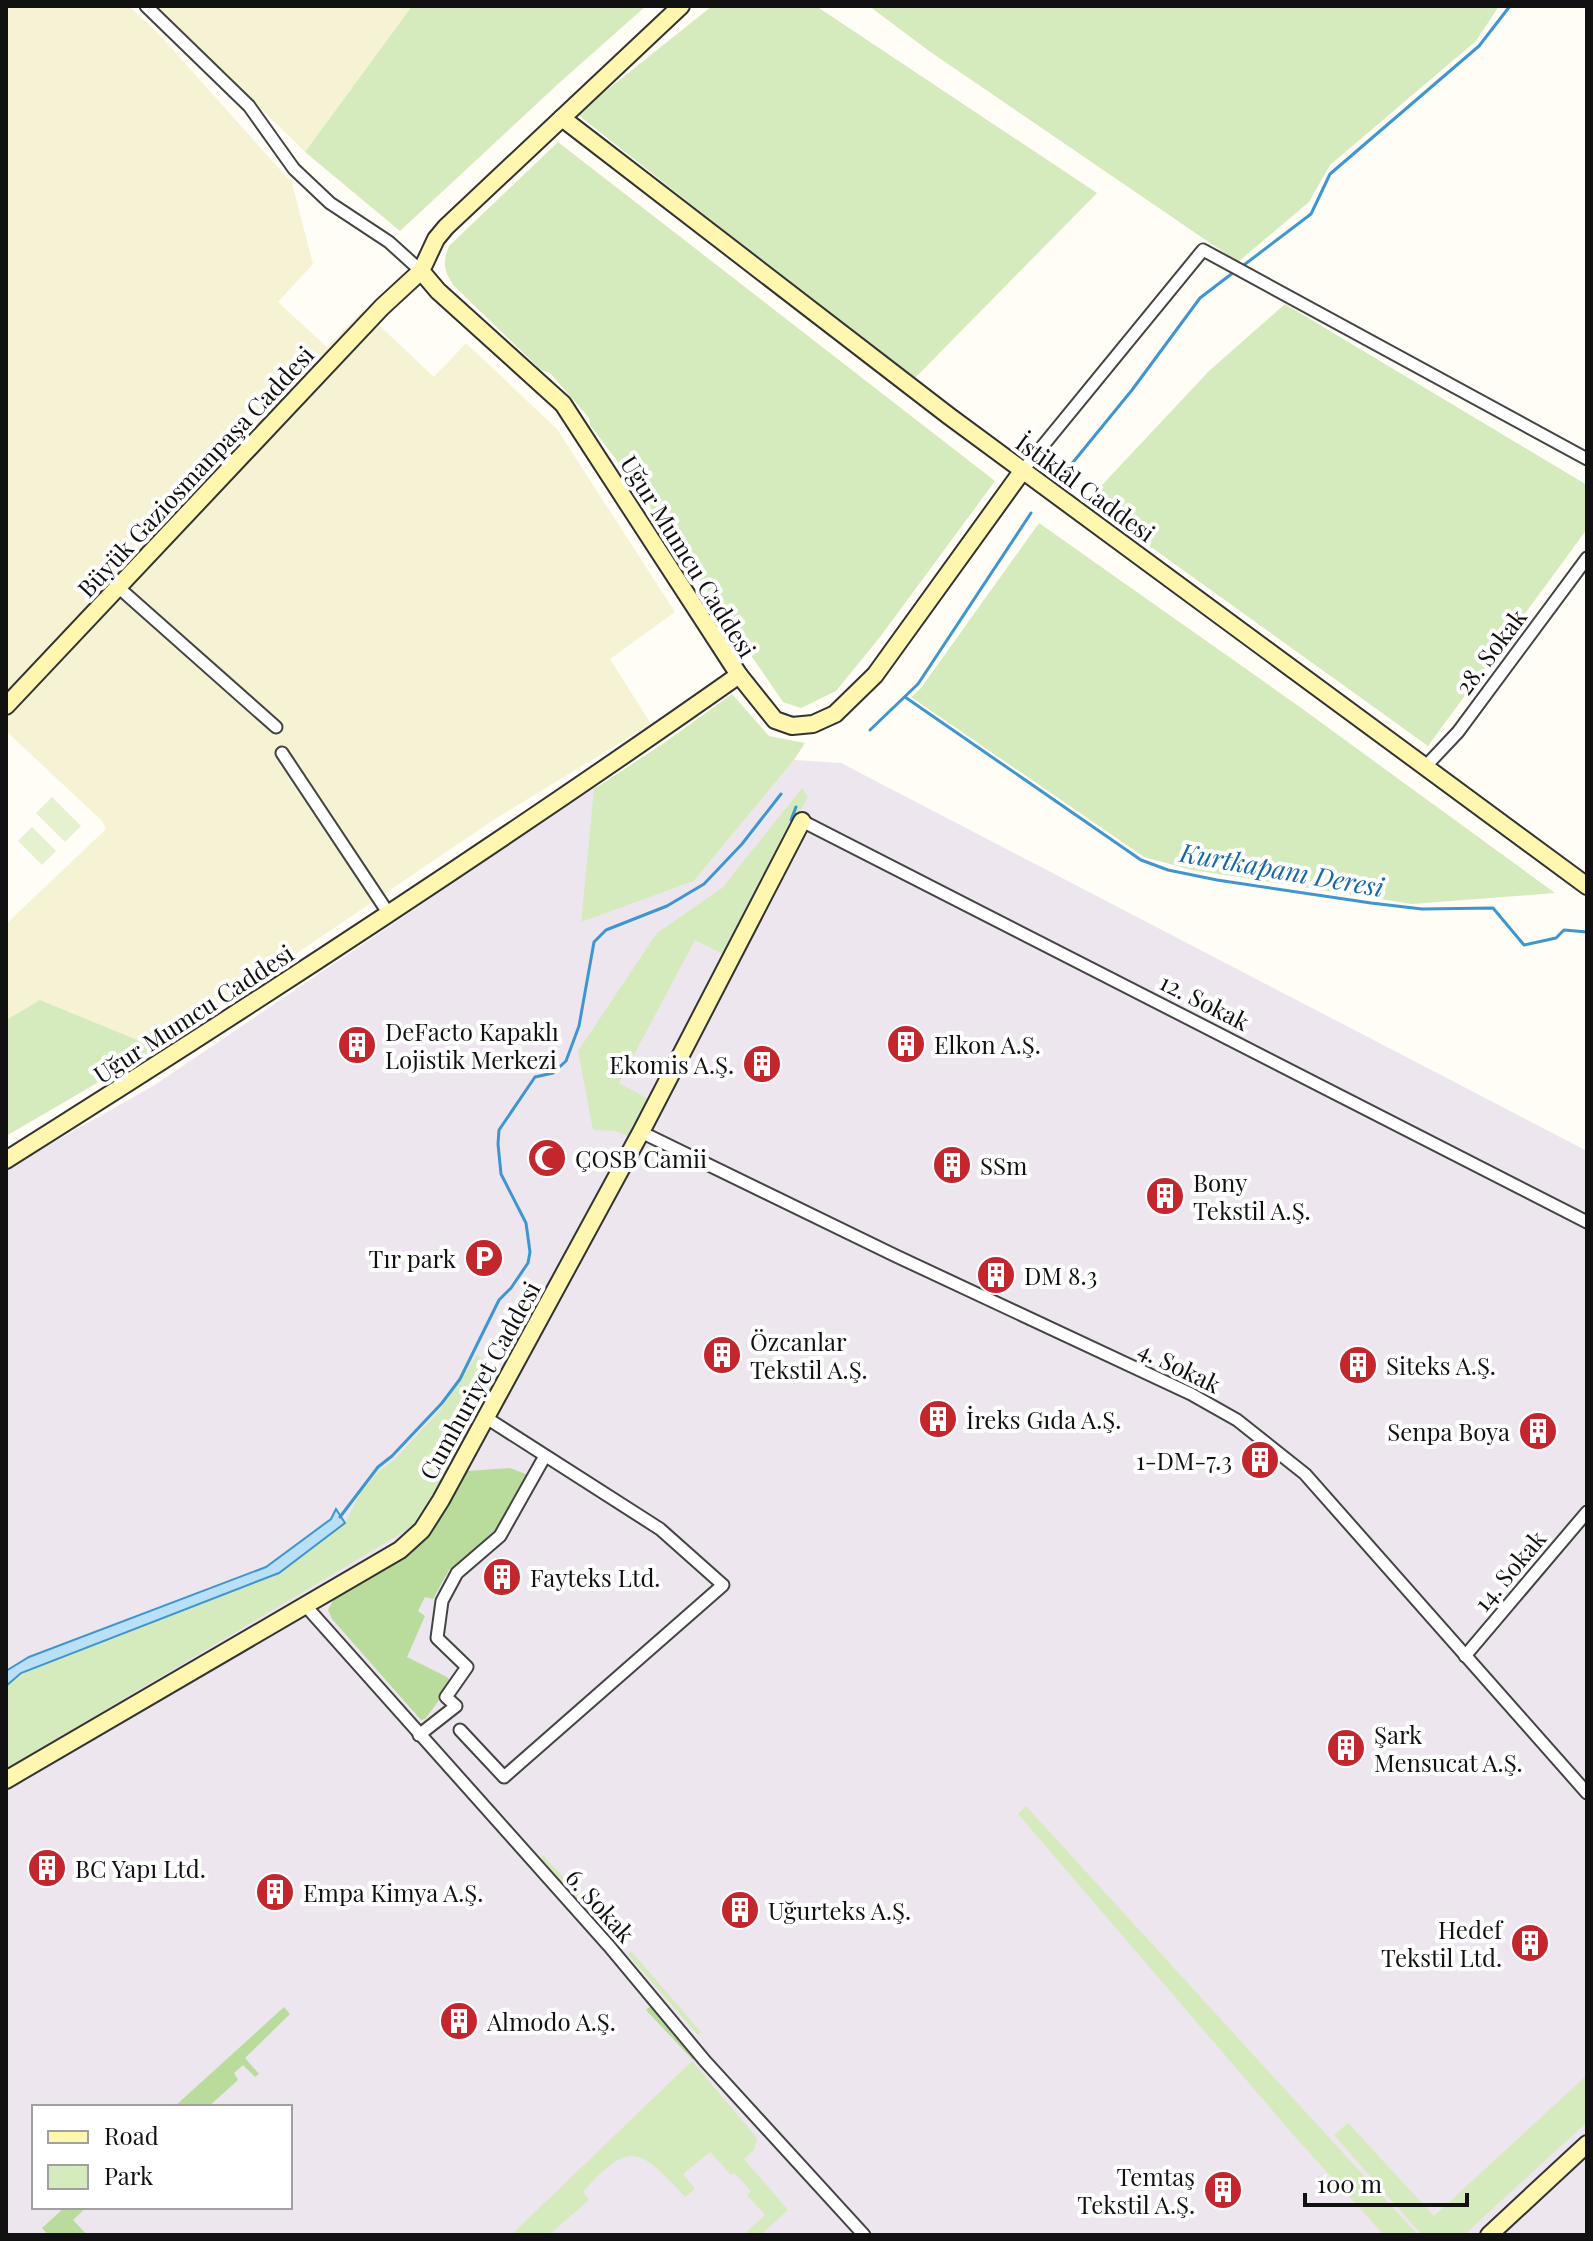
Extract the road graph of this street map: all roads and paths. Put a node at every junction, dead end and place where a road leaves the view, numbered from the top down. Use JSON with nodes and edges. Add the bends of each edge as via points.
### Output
{"nodes":[{"id":1,"x":146,"y":6,"type":"edge"},
{"id":2,"x":681,"y":6,"type":"edge"},
{"id":3,"x":562,"y":118,"type":"junction"},
{"id":4,"x":421,"y":271,"type":"junction"},
{"id":5,"x":1587,"y":459,"type":"edge"},
{"id":6,"x":1023,"y":470,"type":"junction"},
{"id":7,"x":1587,"y":558,"type":"edge"},
{"id":8,"x":118,"y":587,"type":"junction"},
{"id":9,"x":739,"y":675,"type":"junction"},
{"id":10,"x":6,"y":706,"type":"edge"},
{"id":11,"x":276,"y":727,"type":"dead end"},
{"id":12,"x":282,"y":753,"type":"dead end"},
{"id":13,"x":1425,"y":767,"type":"junction"},
{"id":14,"x":802,"y":821,"type":"joint"},
{"id":15,"x":1587,"y":886,"type":"edge"},
{"id":16,"x":389,"y":914,"type":"junction"},
{"id":17,"x":641,"y":1132,"type":"junction"},
{"id":18,"x":6,"y":1160,"type":"edge"},
{"id":19,"x":1587,"y":1222,"type":"edge"},
{"id":20,"x":485,"y":1417,"type":"junction"},
{"id":21,"x":545,"y":1456,"type":"junction"},
{"id":22,"x":1587,"y":1512,"type":"edge"},
{"id":23,"x":304,"y":1604,"type":"junction"},
{"id":24,"x":1465,"y":1656,"type":"junction"},
{"id":25,"x":460,"y":1730,"type":"dead end"},
{"id":26,"x":419,"y":1735,"type":"junction"},
{"id":27,"x":6,"y":1780,"type":"edge"},
{"id":28,"x":1587,"y":1793,"type":"edge"},
{"id":29,"x":1587,"y":2144,"type":"edge"},
{"id":30,"x":864,"y":2235,"type":"edge"},
{"id":31,"x":1489,"y":2235,"type":"edge"}],
"edges":[{"from":1,"to":4,"type":"street","via":[[249,106],[294,169]]},
{"from":2,"to":3,"type":"street"},
{"from":3,"to":4,"type":"street","via":[[446,227]]},
{"from":3,"to":6,"type":"street","name":"İstiklâl Caddesi"},
{"from":4,"to":8,"type":"street","name":"Büyük Gaziosmanpaşa Caddesi"},
{"from":4,"to":9,"type":"street","name":"Uğur Mumcu Caddesi","via":[[563,404]]},
{"from":5,"to":6,"type":"street","via":[[1203,250]]},
{"from":6,"to":9,"type":"street","via":[[875,675],[835,714],[813,724],[792,726],[775,720]]},
{"from":6,"to":13,"type":"street","name":"İstiklâl Caddesi"},
{"from":7,"to":13,"type":"street","name":"28. Sokak","via":[[1458,732]]},
{"from":8,"to":10,"type":"street","name":"Büyük Gaziosmanpaşa Caddesi"},
{"from":8,"to":11,"type":"street"},
{"from":9,"to":16,"type":"street","name":"Uğur Mumcu Caddesi"},
{"from":12,"to":16,"type":"street"},
{"from":13,"to":15,"type":"street","name":"İstiklâl Caddesi"},
{"from":14,"to":17,"type":"street","name":"Cumhuriyet Caddesi"},
{"from":14,"to":19,"type":"street","name":"12. Sokak"},
{"from":16,"to":18,"type":"street","name":"Uğur Mumcu Caddesi"},
{"from":17,"to":20,"type":"street","name":"Cumhuriyet Caddesi"},
{"from":17,"to":24,"type":"street","name":"4. Sokak","via":[[1237,1420],[1305,1474]]},
{"from":20,"to":21,"type":"street"},
{"from":20,"to":23,"type":"street","name":"Cumhuriyet Caddesi","via":[[414,1539]]},
{"from":21,"to":25,"type":"street","via":[[660,1529],[723,1585],[504,1777]]},
{"from":21,"to":26,"type":"street","via":[[500,1536],[457,1573],[442,1601],[437,1638],[467,1667],[446,1697],[456,1706]]},
{"from":22,"to":24,"type":"street","name":"14. Sokak"},
{"from":23,"to":26,"type":"street","name":"6. Sokak"},
{"from":23,"to":27,"type":"street","name":"Cumhuriyet Caddesi"},
{"from":24,"to":28,"type":"street","name":"4. Sokak"},
{"from":26,"to":30,"type":"street","name":"6. Sokak"},
{"from":29,"to":31,"type":"street"}]}
